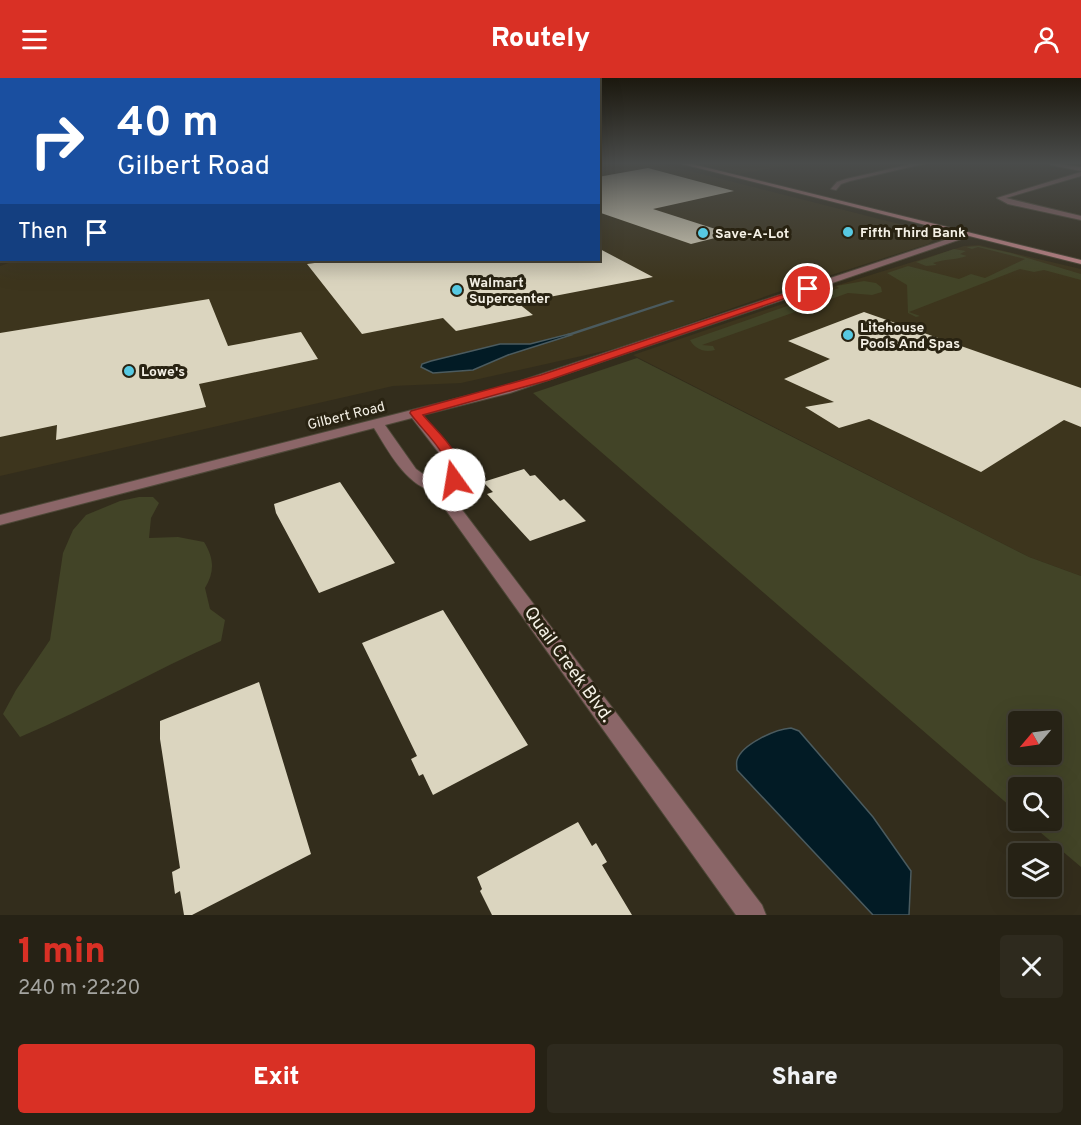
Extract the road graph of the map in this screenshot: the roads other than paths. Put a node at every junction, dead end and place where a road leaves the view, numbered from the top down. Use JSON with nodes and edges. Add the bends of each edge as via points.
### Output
{"nodes":[{"id":1,"x":837,"y":202,"type":"edge"},
{"id":2,"x":1007,"y":202,"type":"edge"},
{"id":3,"x":1081,"y":218,"type":"edge"},
{"id":4,"x":969,"y":235,"type":"junction"},
{"id":5,"x":1081,"y":262,"type":"edge"},
{"id":6,"x":416,"y":413,"type":"junction"},
{"id":7,"x":377,"y":423,"type":"junction"},
{"id":8,"x":438,"y":489,"type":"junction"},
{"id":9,"x":0,"y":520,"type":"edge"},
{"id":10,"x":752,"y":915,"type":"edge"}],
"edges":[{"from":1,"to":4,"type":"main road"},
{"from":2,"to":3,"type":"street"},
{"from":4,"to":5,"type":"main road"},
{"from":4,"to":6,"type":"street","name":"Gilbert Road","via":[[506,390]]},
{"from":6,"to":7,"type":"street","name":"Gilbert Road"},
{"from":6,"to":8,"type":"street","via":[[456,466],[454,480]]},
{"from":7,"to":8,"type":"street","name":"Quail Creek Blvd.","via":[[417,479]]},
{"from":7,"to":9,"type":"street","name":"Gilbert Road"},
{"from":8,"to":10,"type":"street","name":"Quail Creek Blvd."}]}
